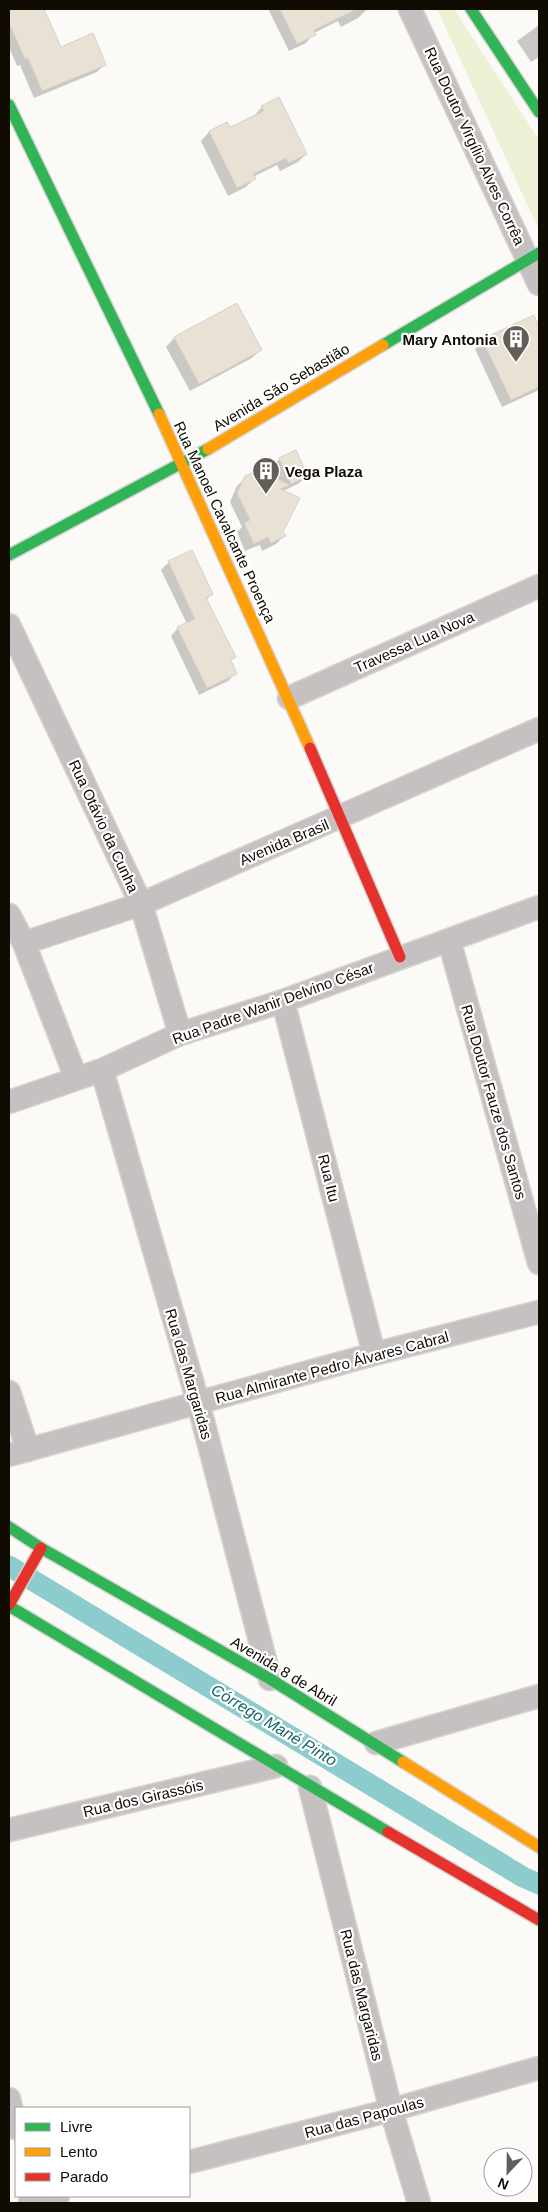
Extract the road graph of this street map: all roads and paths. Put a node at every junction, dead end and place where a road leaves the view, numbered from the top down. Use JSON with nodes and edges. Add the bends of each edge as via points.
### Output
{"nodes":[{"id":1,"x":410,"y":9,"type":"edge"},
{"id":2,"x":471,"y":9,"type":"edge"},
{"id":3,"x":9,"y":105,"type":"edge"},
{"id":4,"x":539,"y":112,"type":"edge"},
{"id":5,"x":534,"y":256,"type":"edge"},
{"id":6,"x":539,"y":284,"type":"edge"},
{"id":7,"x":183,"y":464,"type":"junction"},
{"id":8,"x":9,"y":555,"type":"edge"},
{"id":9,"x":539,"y":586,"type":"edge"},
{"id":10,"x":9,"y":625,"type":"edge"},
{"id":11,"x":288,"y":698,"type":"junction"},
{"id":12,"x":539,"y":729,"type":"edge"},
{"id":13,"x":338,"y":818,"type":"junction"},
{"id":14,"x":141,"y":904,"type":"junction"},
{"id":15,"x":539,"y":907,"type":"edge"},
{"id":16,"x":9,"y":915,"type":"edge"},
{"id":17,"x":449,"y":940,"type":"junction"},
{"id":18,"x":24,"y":943,"type":"junction"},
{"id":19,"x":400,"y":957,"type":"junction"},
{"id":20,"x":283,"y":1001,"type":"junction"},
{"id":21,"x":180,"y":1034,"type":"junction"},
{"id":22,"x":102,"y":1070,"type":"junction"},
{"id":23,"x":76,"y":1078,"type":"junction"},
{"id":24,"x":9,"y":1102,"type":"edge"},
{"id":25,"x":539,"y":1263,"type":"edge"},
{"id":26,"x":539,"y":1312,"type":"edge"},
{"id":27,"x":374,"y":1354,"type":"junction"},
{"id":28,"x":9,"y":1392,"type":"edge"},
{"id":29,"x":198,"y":1402,"type":"junction"},
{"id":30,"x":18,"y":1453,"type":"edge"},
{"id":31,"x":9,"y":1527,"type":"edge"},
{"id":32,"x":41,"y":1548,"type":"junction"},
{"id":33,"x":9,"y":1606,"type":"edge"},
{"id":34,"x":270,"y":1679,"type":"junction"},
{"id":35,"x":539,"y":1696,"type":"edge"},
{"id":36,"x":376,"y":1743,"type":"junction"},
{"id":37,"x":276,"y":1766,"type":"junction"},
{"id":38,"x":310,"y":1786,"type":"junction"},
{"id":39,"x":9,"y":1830,"type":"edge"},
{"id":40,"x":539,"y":1847,"type":"edge"},
{"id":41,"x":539,"y":1920,"type":"edge"},
{"id":42,"x":539,"y":2068,"type":"edge"},
{"id":43,"x":9,"y":2100,"type":"edge"},
{"id":44,"x":391,"y":2110,"type":"junction"},
{"id":45,"x":15,"y":2124,"type":"edge"},
{"id":46,"x":190,"y":2162,"type":"edge"},
{"id":47,"x":53,"y":2197,"type":"edge"},
{"id":48,"x":34,"y":2201,"type":"edge"},
{"id":49,"x":419,"y":2203,"type":"edge"}],
"edges":[{"from":1,"to":5,"type":"street","name":"Rua Doutor Virgílio Alves Corrêa"},
{"from":2,"to":4,"type":"street"},
{"from":3,"to":7,"type":"street","name":"Rua Manoel Cavalcante Proença"},
{"from":5,"to":6,"type":"street","name":"Rua Doutor Virgílio Alves Corrêa"},
{"from":5,"to":7,"type":"street","name":"Avenida São Sebastião"},
{"from":7,"to":8,"type":"street","name":"Avenida São Sebastião"},
{"from":7,"to":11,"type":"street","name":"Rua Manoel Cavalcante Proença"},
{"from":9,"to":11,"type":"street","name":"Travessa Lua Nova"},
{"from":10,"to":14,"type":"street","name":"Rua Otávio da Cunha"},
{"from":11,"to":13,"type":"street","name":"Rua Manoel Cavalcante Proença"},
{"from":12,"to":13,"type":"street","name":"Avenida Brasil"},
{"from":13,"to":14,"type":"street","name":"Avenida Brasil"},
{"from":13,"to":19,"type":"street","name":"Rua Manoel Cavalcante Proença"},
{"from":14,"to":18,"type":"street","name":"Avenida Brasil"},
{"from":14,"to":21,"type":"street","name":"Rua Otávio da Cunha"},
{"from":15,"to":17,"type":"street","name":"Rua Padre Wanir Delvino César"},
{"from":16,"to":18,"type":"street"},
{"from":17,"to":19,"type":"street","name":"Rua Padre Wanir Delvino César"},
{"from":17,"to":25,"type":"street","name":"Rua Doutor Fauze dos Santos"},
{"from":18,"to":23,"type":"street"},
{"from":19,"to":20,"type":"street","name":"Rua Padre Wanir Delvino César"},
{"from":20,"to":21,"type":"street","name":"Rua Padre Wanir Delvino César"},
{"from":20,"to":27,"type":"street","name":"Rua Itu"},
{"from":21,"to":22,"type":"street","name":"Rua Padre Wanir Delvino César"},
{"from":22,"to":23,"type":"street","name":"Rua Padre Wanir Delvino César"},
{"from":22,"to":29,"type":"street","name":"Rua das Margaridas"},
{"from":23,"to":24,"type":"street","name":"Rua Padre Wanir Delvino César"},
{"from":26,"to":27,"type":"street","name":"Rua Almirante Pedro Álvares Cabral"},
{"from":27,"to":29,"type":"street","name":"Rua Almirante Pedro Álvares Cabral"},
{"from":28,"to":30,"type":"street"},
{"from":29,"to":30,"type":"street","name":"Rua Almirante Pedro Álvares Cabral"},
{"from":29,"to":34,"type":"street","name":"Rua das Margaridas"},
{"from":31,"to":32,"type":"street","name":"Avenida 8 de Abril"},
{"from":32,"to":33,"type":"street"},
{"from":32,"to":34,"type":"street","name":"Avenida 8 de Abril"},
{"from":33,"to":37,"type":"street"},
{"from":34,"to":36,"type":"street","name":"Avenida 8 de Abril"},
{"from":35,"to":36,"type":"street"},
{"from":36,"to":40,"type":"street","name":"Avenida 8 de Abril"},
{"from":37,"to":38,"type":"street"},
{"from":37,"to":39,"type":"street","name":"Rua dos Girassóis"},
{"from":38,"to":41,"type":"street"},
{"from":38,"to":44,"type":"street","name":"Rua das Margaridas"},
{"from":42,"to":44,"type":"street","name":"Rua das Papoulas"},
{"from":43,"to":45,"type":"street"},
{"from":44,"to":46,"type":"street","name":"Rua das Papoulas"},
{"from":44,"to":49,"type":"street","name":"Rua das Margaridas"},
{"from":47,"to":48,"type":"street"}]}
